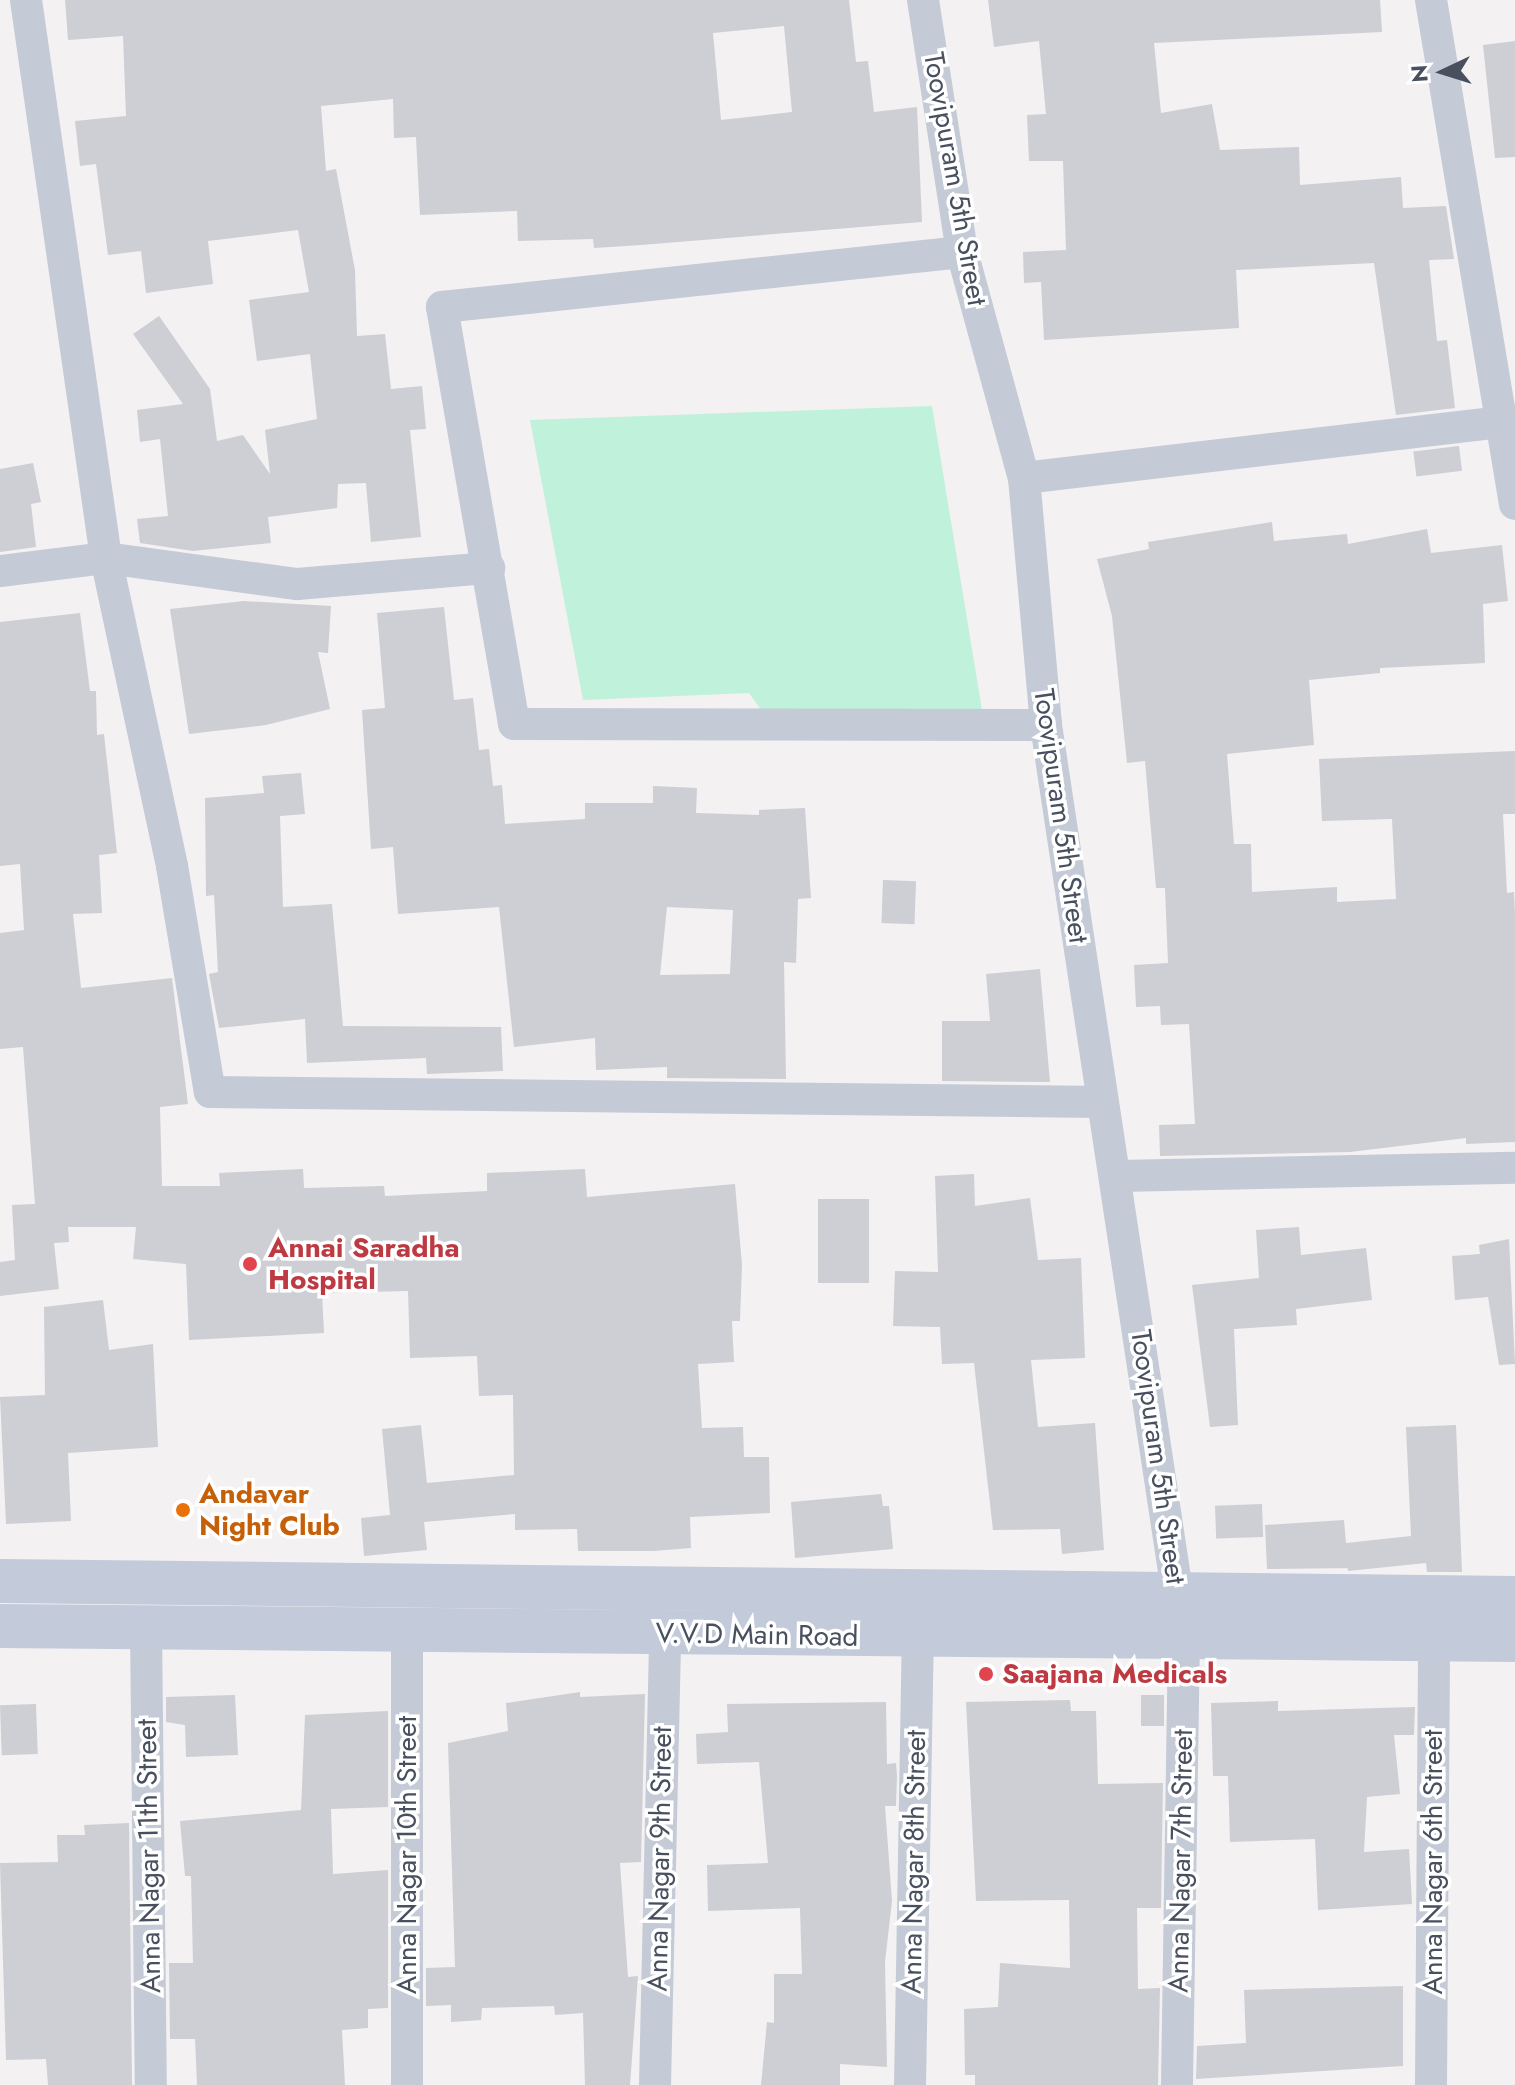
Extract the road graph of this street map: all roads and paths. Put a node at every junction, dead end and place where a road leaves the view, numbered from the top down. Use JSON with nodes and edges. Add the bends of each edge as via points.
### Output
{"nodes":[{"id":1,"x":26,"y":0,"type":"edge"},
{"id":2,"x":923,"y":0,"type":"edge"},
{"id":3,"x":1431,"y":0,"type":"edge"},
{"id":4,"x":962,"y":252,"type":"junction"},
{"id":5,"x":1509,"y":421,"type":"edge"},
{"id":6,"x":1024,"y":478,"type":"junction"},
{"id":7,"x":1515,"y":504,"type":"edge"},
{"id":8,"x":106,"y":558,"type":"junction"},
{"id":9,"x":489,"y":568,"type":"junction"},
{"id":10,"x":0,"y":571,"type":"edge"},
{"id":11,"x":1046,"y":725,"type":"junction"},
{"id":12,"x":1102,"y":1102,"type":"junction"},
{"id":13,"x":1515,"y":1168,"type":"edge"},
{"id":14,"x":1119,"y":1176,"type":"junction"},
{"id":15,"x":0,"y":1581,"type":"edge"},
{"id":16,"x":1177,"y":1594,"type":"junction"},
{"id":17,"x":1515,"y":1598,"type":"edge"},
{"id":18,"x":407,"y":1625,"type":"junction"},
{"id":19,"x":0,"y":1626,"type":"edge"},
{"id":20,"x":146,"y":1626,"type":"junction"},
{"id":21,"x":665,"y":1633,"type":"junction"},
{"id":22,"x":1184,"y":1637,"type":"junction"},
{"id":23,"x":918,"y":1639,"type":"junction"},
{"id":24,"x":1434,"y":1639,"type":"junction"},
{"id":25,"x":1515,"y":1640,"type":"edge"},
{"id":26,"x":151,"y":2085,"type":"edge"},
{"id":27,"x":407,"y":2085,"type":"edge"},
{"id":28,"x":655,"y":2085,"type":"edge"},
{"id":29,"x":910,"y":2085,"type":"edge"},
{"id":30,"x":1177,"y":2085,"type":"edge"},
{"id":31,"x":1431,"y":2085,"type":"edge"}],
"edges":[{"from":1,"to":8,"type":"street"},
{"from":2,"to":4,"type":"street","name":"Toovipuram 5th Street"},
{"from":3,"to":5,"type":"street"},
{"from":4,"to":6,"type":"street","name":"Toovipuram 5th Street"},
{"from":4,"to":9,"type":"street","via":[[442,307]]},
{"from":5,"to":6,"type":"street"},
{"from":5,"to":7,"type":"street"},
{"from":6,"to":11,"type":"street","name":"Toovipuram 5th Street"},
{"from":8,"to":9,"type":"street","via":[[297,584]]},
{"from":8,"to":10,"type":"street"},
{"from":8,"to":12,"type":"street","via":[[172,866],[210,1092]]},
{"from":9,"to":11,"type":"street","via":[[514,724]]},
{"from":11,"to":12,"type":"street","name":"Toovipuram 5th Street"},
{"from":12,"to":14,"type":"street","name":"Toovipuram 5th Street"},
{"from":13,"to":14,"type":"street"},
{"from":14,"to":16,"type":"street","name":"Toovipuram 5th Street"},
{"from":15,"to":16,"type":"main road","name":"V.V.D Main Road"},
{"from":16,"to":17,"type":"main road","name":"V.V.D Main Road"},
{"from":16,"to":22,"type":"street","name":"Toovipuram 5th Street"},
{"from":18,"to":20,"type":"main road","name":"V.V.D Main Road"},
{"from":18,"to":21,"type":"main road","name":"V.V.D Main Road"},
{"from":18,"to":27,"type":"street","name":"Anna Nagar 10th Street"},
{"from":19,"to":20,"type":"main road","name":"V.V.D Main Road"},
{"from":20,"to":26,"type":"street","name":"Anna Nagar 11th Street"},
{"from":21,"to":23,"type":"main road","name":"V.V.D Main Road"},
{"from":21,"to":28,"type":"street","name":"Anna Nagar 9th Street"},
{"from":22,"to":23,"type":"main road","name":"V.V.D Main Road"},
{"from":22,"to":24,"type":"main road","name":"V.V.D Main Road"},
{"from":22,"to":30,"type":"street","name":"Anna Nagar 7th Street"},
{"from":23,"to":29,"type":"street","name":"Anna Nagar 8th Street"},
{"from":24,"to":25,"type":"main road","name":"V.V.D Main Road"},
{"from":24,"to":31,"type":"street","name":"Anna Nagar 6th Street"}]}
